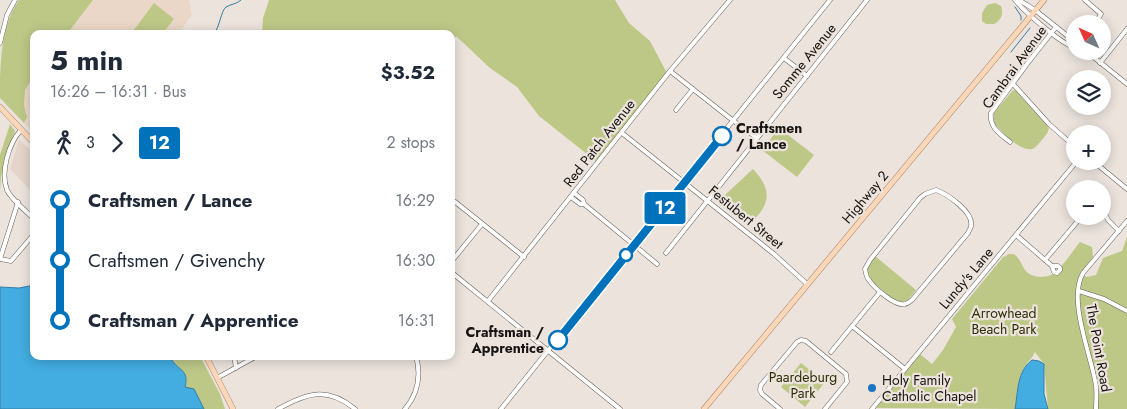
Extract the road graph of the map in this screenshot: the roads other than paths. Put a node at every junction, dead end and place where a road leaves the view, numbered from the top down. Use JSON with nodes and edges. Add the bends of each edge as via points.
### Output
{"nodes":[{"id":1,"x":15,"y":0,"type":"edge"},
{"id":2,"x":730,"y":0,"type":"edge"},
{"id":3,"x":830,"y":0,"type":"edge"},
{"id":4,"x":859,"y":0,"type":"edge"},
{"id":5,"x":868,"y":0,"type":"edge"},
{"id":6,"x":1017,"y":0,"type":"edge"},
{"id":7,"x":1044,"y":0,"type":"edge"},
{"id":8,"x":1085,"y":0,"type":"edge"},
{"id":9,"x":864,"y":4,"type":"junction"},
{"id":10,"x":1035,"y":10,"type":"junction"},
{"id":11,"x":1100,"y":15,"type":"edge"},
{"id":12,"x":1030,"y":16,"type":"junction"},
{"id":13,"x":1056,"y":27,"type":"junction"},
{"id":14,"x":1127,"y":29,"type":"edge"},
{"id":15,"x":1052,"y":33,"type":"junction"},
{"id":16,"x":1066,"y":35,"type":"edge"},
{"id":17,"x":0,"y":43,"type":"edge"},
{"id":18,"x":1066,"y":44,"type":"edge"},
{"id":19,"x":784,"y":58,"type":"junction"},
{"id":20,"x":1096,"y":60,"type":"edge"},
{"id":21,"x":1100,"y":63,"type":"junction"},
{"id":22,"x":670,"y":71,"type":"junction"},
{"id":23,"x":807,"y":76,"type":"junction"},
{"id":24,"x":1013,"y":84,"type":"junction"},
{"id":25,"x":1127,"y":84,"type":"edge"},
{"id":26,"x":693,"y":89,"type":"junction"},
{"id":27,"x":0,"y":107,"type":"edge"},
{"id":28,"x":676,"y":110,"type":"dead end"},
{"id":29,"x":734,"y":121,"type":"junction"},
{"id":30,"x":21,"y":130,"type":"junction"},
{"id":31,"x":622,"y":133,"type":"junction"},
{"id":32,"x":757,"y":138,"type":"junction"},
{"id":33,"x":30,"y":139,"type":"edge"},
{"id":34,"x":1066,"y":139,"type":"edge"},
{"id":35,"x":1010,"y":142,"type":"dead end"},
{"id":36,"x":1070,"y":170,"type":"edge"},
{"id":37,"x":1104,"y":170,"type":"edge"},
{"id":38,"x":685,"y":183,"type":"junction"},
{"id":39,"x":1127,"y":188,"type":"edge"},
{"id":40,"x":573,"y":195,"type":"junction"},
{"id":41,"x":708,"y":201,"type":"junction"},
{"id":42,"x":18,"y":202,"type":"junction"},
{"id":43,"x":455,"y":202,"type":"edge"},
{"id":44,"x":30,"y":215,"type":"edge"},
{"id":45,"x":1127,"y":221,"type":"edge"},
{"id":46,"x":1111,"y":223,"type":"edge"},
{"id":47,"x":482,"y":224,"type":"junction"},
{"id":48,"x":1074,"y":225,"type":"edge"},
{"id":49,"x":1119,"y":230,"type":"junction"},
{"id":50,"x":1016,"y":235,"type":"junction"},
{"id":51,"x":30,"y":238,"type":"edge"},
{"id":52,"x":634,"y":245,"type":"junction"},
{"id":53,"x":1096,"y":249,"type":"dead end"},
{"id":54,"x":666,"y":253,"type":"dead end"},
{"id":55,"x":1100,"y":253,"type":"junction"},
{"id":56,"x":455,"y":257,"type":"edge"},
{"id":57,"x":524,"y":257,"type":"junction"},
{"id":58,"x":0,"y":259,"type":"edge"},
{"id":59,"x":1045,"y":260,"type":"junction"},
{"id":60,"x":657,"y":264,"type":"dead end"},
{"id":61,"x":1052,"y":266,"type":"dead end"},
{"id":62,"x":455,"y":275,"type":"edge"},
{"id":63,"x":807,"y":284,"type":"junction"},
{"id":64,"x":1079,"y":291,"type":"junction"},
{"id":65,"x":880,"y":292,"type":"junction"},
{"id":66,"x":488,"y":301,"type":"junction"},
{"id":67,"x":1127,"y":311,"type":"edge"},
{"id":68,"x":852,"y":326,"type":"junction"},
{"id":69,"x":549,"y":351,"type":"junction"},
{"id":70,"x":831,"y":352,"type":"dead end"},
{"id":71,"x":208,"y":360,"type":"edge"},
{"id":72,"x":235,"y":360,"type":"edge"},
{"id":73,"x":250,"y":360,"type":"edge"},
{"id":74,"x":417,"y":360,"type":"edge"},
{"id":75,"x":236,"y":368,"type":"junction"},
{"id":76,"x":905,"y":370,"type":"junction"},
{"id":77,"x":217,"y":378,"type":"junction"},
{"id":78,"x":233,"y":409,"type":"edge"},
{"id":79,"x":278,"y":409,"type":"edge"},
{"id":80,"x":355,"y":409,"type":"edge"},
{"id":81,"x":404,"y":409,"type":"edge"},
{"id":82,"x":501,"y":409,"type":"edge"},
{"id":83,"x":620,"y":409,"type":"edge"},
{"id":84,"x":704,"y":409,"type":"edge"},
{"id":85,"x":780,"y":409,"type":"edge"},
{"id":86,"x":825,"y":409,"type":"edge"},
{"id":87,"x":873,"y":409,"type":"edge"},
{"id":88,"x":1096,"y":409,"type":"edge"}],
"edges":[{"from":1,"to":17,"type":"street","via":[[7,15]]},
{"from":2,"to":22,"type":"street","name":"Red Patch Avenue"},
{"from":3,"to":19,"type":"street"},
{"from":4,"to":9,"type":"street"},
{"from":5,"to":9,"type":"street","name":"Somme Avenue"},
{"from":6,"to":10,"type":"street"},
{"from":6,"to":12,"type":"street"},
{"from":7,"to":10,"type":"main road","name":"Highway 2"},
{"from":8,"to":11,"type":"street"},
{"from":9,"to":23,"type":"street","name":"Somme Avenue"},
{"from":10,"to":12,"type":"main road","name":"Highway 2"},
{"from":10,"to":13,"type":"street"},
{"from":12,"to":15,"type":"street"},
{"from":12,"to":63,"type":"main road","name":"Highway 2"},
{"from":13,"to":15,"type":"street","name":"Cambrai Avenue"},
{"from":13,"to":16,"type":"street"},
{"from":14,"to":21,"type":"street"},
{"from":15,"to":18,"type":"street"},
{"from":15,"to":24,"type":"street","name":"Cambrai Avenue"},
{"from":19,"to":23,"type":"street"},
{"from":19,"to":29,"type":"street"},
{"from":20,"to":21,"type":"street"},
{"from":21,"to":25,"type":"street"},
{"from":22,"to":26,"type":"street"},
{"from":22,"to":31,"type":"street","name":"Red Patch Avenue"},
{"from":23,"to":32,"type":"street","name":"Somme Avenue"},
{"from":24,"to":34,"type":"street"},
{"from":24,"to":35,"type":"street","name":"Cambrai Avenue","via":[[990,116],[993,126]]},
{"from":26,"to":28,"type":"street"},
{"from":26,"to":29,"type":"street"},
{"from":27,"to":30,"type":"main road"},
{"from":29,"to":32,"type":"street"},
{"from":29,"to":38,"type":"street"},
{"from":30,"to":33,"type":"main road"},
{"from":30,"to":42,"type":"street","via":[[13,141],[5,171],[6,188]]},
{"from":31,"to":38,"type":"street","name":"Festubert Street"},
{"from":31,"to":40,"type":"street","name":"Red Patch Avenue"},
{"from":32,"to":41,"type":"street","name":"Somme Avenue"},
{"from":36,"to":50,"type":"street","name":"Lundy's Lane"},
{"from":37,"to":39,"type":"street"},
{"from":38,"to":41,"type":"street","name":"Festubert Street"},
{"from":38,"to":52,"type":"street"},
{"from":40,"to":52,"type":"street","via":[[580,204]]},
{"from":40,"to":57,"type":"street","name":"Red Patch Avenue"},
{"from":41,"to":54,"type":"street","name":"Somme Avenue"},
{"from":41,"to":63,"type":"street","name":"Festubert Street"},
{"from":42,"to":44,"type":"street"},
{"from":42,"to":58,"type":"street"},
{"from":43,"to":47,"type":"street"},
{"from":45,"to":49,"type":"street"},
{"from":46,"to":49,"type":"street"},
{"from":47,"to":56,"type":"street"},
{"from":47,"to":57,"type":"street"},
{"from":48,"to":59,"type":"street"},
{"from":49,"to":55,"type":"street"},
{"from":50,"to":59,"type":"street"},
{"from":50,"to":76,"type":"street","name":"Lundy's Lane"},
{"from":51,"to":58,"type":"street","via":[[10,261]]},
{"from":52,"to":60,"type":"street"},
{"from":52,"to":69,"type":"street"},
{"from":53,"to":55,"type":"street"},
{"from":55,"to":64,"type":"street","via":[[1080,278]]},
{"from":57,"to":66,"type":"street","name":"Red Patch Avenue"},
{"from":59,"to":61,"type":"street"},
{"from":62,"to":66,"type":"street"},
{"from":63,"to":84,"type":"main road","name":"Highway 2"},
{"from":64,"to":67,"type":"street"},
{"from":64,"to":88,"type":"street","name":"The Point Road","via":[[1079,315],[1096,385]]},
{"from":65,"to":65,"type":"street","via":[[900,304],[912,300],[968,233],[971,218],[943,192],[936,190],[925,194],[867,264],[867,279]]},
{"from":65,"to":68,"type":"street"},
{"from":66,"to":69,"type":"street"},
{"from":68,"to":70,"type":"street"},
{"from":68,"to":76,"type":"street"},
{"from":69,"to":82,"type":"street"},
{"from":69,"to":83,"type":"street"},
{"from":71,"to":77,"type":"main road"},
{"from":72,"to":75,"type":"street"},
{"from":73,"to":75,"type":"street"},
{"from":74,"to":81,"type":"street","via":[[418,385]]},
{"from":75,"to":77,"type":"street"},
{"from":76,"to":87,"type":"street","name":"Lundy's Lane"},
{"from":77,"to":78,"type":"main road"},
{"from":79,"to":80,"type":"street","via":[[311,394],[339,398]]},
{"from":85,"to":86,"type":"street","via":[[762,394],[761,385],[801,340],[846,374],[847,382]]}]}
